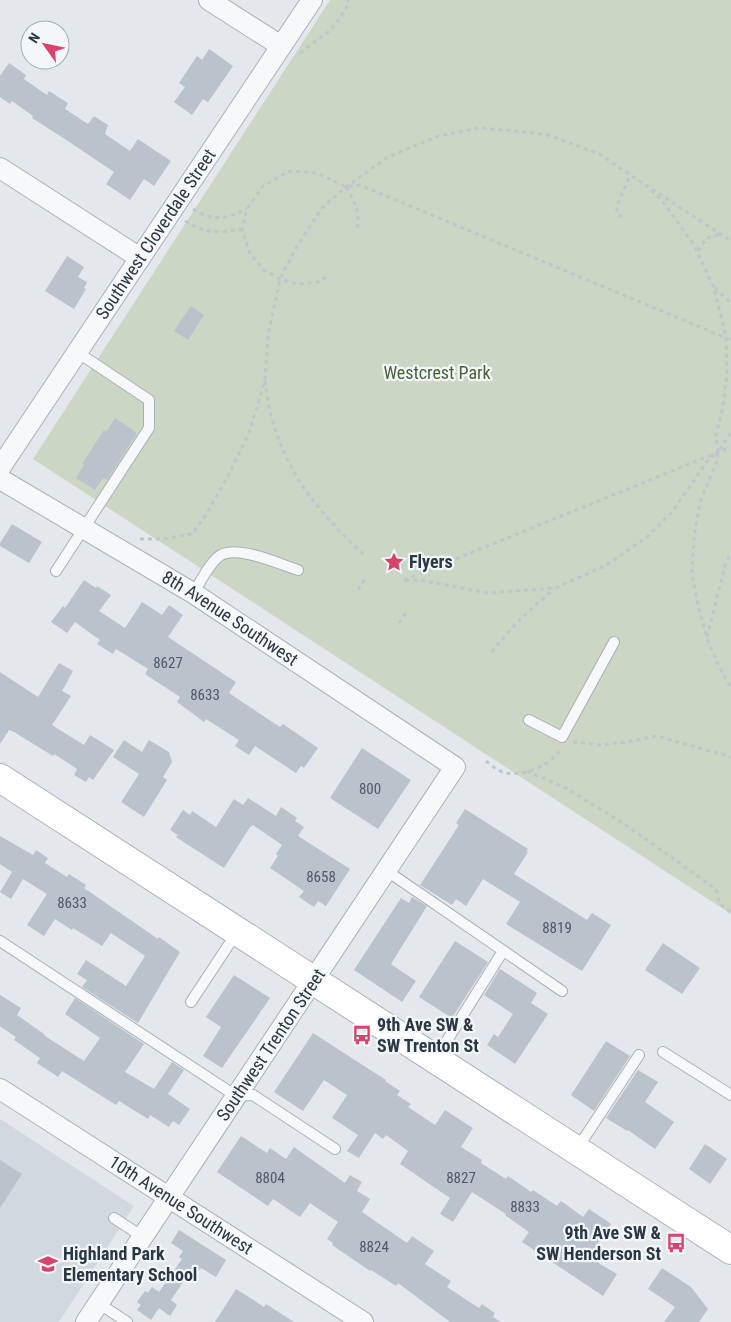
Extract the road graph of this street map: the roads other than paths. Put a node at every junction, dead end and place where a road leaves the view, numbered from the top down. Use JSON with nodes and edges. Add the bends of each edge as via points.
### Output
{"nodes":[{"id":1,"x":209,"y":0,"type":"edge"},
{"id":2,"x":312,"y":0,"type":"edge"},
{"id":3,"x":281,"y":46,"type":"junction"},
{"id":4,"x":0,"y":168,"type":"edge"},
{"id":5,"x":140,"y":258,"type":"junction"},
{"id":6,"x":77,"y":352,"type":"junction"},
{"id":7,"x":0,"y":468,"type":"edge"},
{"id":8,"x":0,"y":479,"type":"edge"},
{"id":9,"x":84,"y":528,"type":"junction"},
{"id":10,"x":298,"y":570,"type":"dead end"},
{"id":11,"x":56,"y":571,"type":"dead end"},
{"id":12,"x":194,"y":593,"type":"junction"},
{"id":13,"x":614,"y":642,"type":"dead end"},
{"id":14,"x":530,"y":720,"type":"dead end"},
{"id":15,"x":455,"y":767,"type":"joint"},
{"id":16,"x":0,"y":778,"type":"edge"},
{"id":17,"x":387,"y":871,"type":"junction"},
{"id":18,"x":238,"y":931,"type":"junction"},
{"id":19,"x":0,"y":941,"type":"edge"},
{"id":20,"x":503,"y":951,"type":"junction"},
{"id":21,"x":314,"y":981,"type":"junction"},
{"id":22,"x":562,"y":991,"type":"dead end"},
{"id":23,"x":191,"y":1002,"type":"dead end"},
{"id":24,"x":663,"y":1052,"type":"dead end"},
{"id":25,"x":639,"y":1055,"type":"dead end"},
{"id":26,"x":436,"y":1059,"type":"junction"},
{"id":27,"x":0,"y":1089,"type":"edge"},
{"id":28,"x":731,"y":1094,"type":"edge"},
{"id":29,"x":236,"y":1096,"type":"junction"},
{"id":30,"x":335,"y":1149,"type":"dead end"},
{"id":31,"x":576,"y":1150,"type":"junction"},
{"id":32,"x":169,"y":1198,"type":"junction"},
{"id":33,"x":114,"y":1218,"type":"dead end"},
{"id":34,"x":142,"y":1237,"type":"junction"},
{"id":35,"x":731,"y":1250,"type":"edge"},
{"id":36,"x":98,"y":1303,"type":"junction"},
{"id":37,"x":86,"y":1322,"type":"edge"},
{"id":38,"x":127,"y":1322,"type":"edge"},
{"id":39,"x":363,"y":1322,"type":"edge"}],
"edges":[{"from":1,"to":3,"type":"street"},
{"from":2,"to":3,"type":"street","name":"Southwest Cloverdale Street"},
{"from":3,"to":5,"type":"street","name":"Southwest Cloverdale Street"},
{"from":4,"to":5,"type":"street"},
{"from":5,"to":6,"type":"street","name":"Southwest Cloverdale Street"},
{"from":6,"to":7,"type":"street","name":"Southwest Cloverdale Street"},
{"from":6,"to":9,"type":"lane","via":[[149,400],[149,428]]},
{"from":8,"to":9,"type":"street","name":"8th Avenue Southwest"},
{"from":9,"to":11,"type":"lane"},
{"from":9,"to":12,"type":"street","name":"8th Avenue Southwest"},
{"from":10,"to":12,"type":"lane","via":[[245,553],[225,552],[218,556]]},
{"from":12,"to":15,"type":"street","name":"8th Avenue Southwest"},
{"from":13,"to":14,"type":"lane","via":[[564,738]]},
{"from":15,"to":17,"type":"street","name":"Southwest Trenton Street"},
{"from":16,"to":18,"type":"street"},
{"from":17,"to":20,"type":"lane"},
{"from":17,"to":21,"type":"street","name":"Southwest Trenton Street"},
{"from":18,"to":21,"type":"street"},
{"from":18,"to":23,"type":"lane"},
{"from":19,"to":29,"type":"lane"},
{"from":20,"to":22,"type":"lane"},
{"from":20,"to":26,"type":"lane"},
{"from":21,"to":26,"type":"street"},
{"from":21,"to":29,"type":"street","name":"Southwest Trenton Street"},
{"from":24,"to":28,"type":"lane"},
{"from":25,"to":31,"type":"lane"},
{"from":26,"to":31,"type":"street"},
{"from":27,"to":32,"type":"street","name":"10th Avenue Southwest"},
{"from":29,"to":30,"type":"lane","via":[[253,1095]]},
{"from":29,"to":32,"type":"street","name":"Southwest Trenton Street"},
{"from":31,"to":35,"type":"street"},
{"from":32,"to":34,"type":"street","name":"Southwest Trenton Street"},
{"from":32,"to":39,"type":"street","name":"10th Avenue Southwest"},
{"from":33,"to":34,"type":"lane"},
{"from":34,"to":36,"type":"street","name":"Southwest Trenton Street"},
{"from":36,"to":37,"type":"street","name":"Southwest Trenton Street"},
{"from":36,"to":38,"type":"lane"}]}
